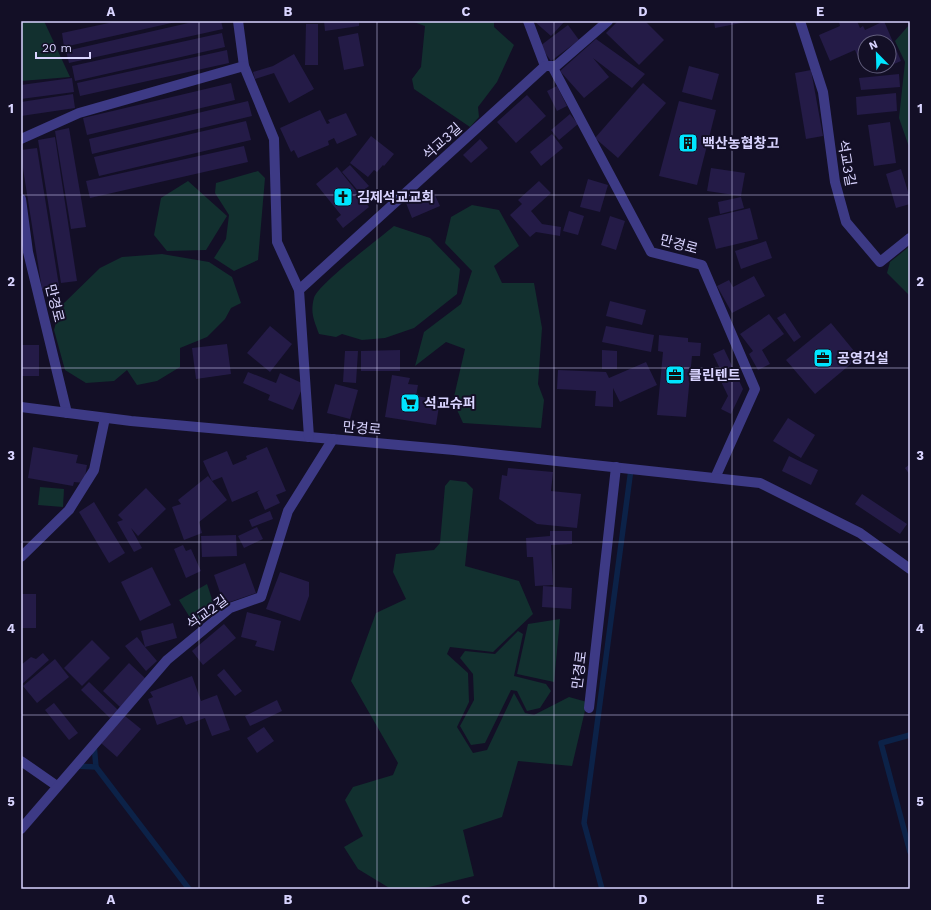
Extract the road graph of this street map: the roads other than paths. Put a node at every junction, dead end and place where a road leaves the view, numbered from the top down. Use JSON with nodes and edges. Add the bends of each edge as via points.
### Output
{"nodes":[{"id":1,"x":238,"y":21,"type":"edge"},
{"id":2,"x":528,"y":21,"type":"edge"},
{"id":3,"x":608,"y":21,"type":"edge"},
{"id":4,"x":800,"y":21,"type":"edge"},
{"id":5,"x":244,"y":66,"type":"junction"},
{"id":6,"x":548,"y":66,"type":"junction"},
{"id":7,"x":21,"y":139,"type":"edge"},
{"id":8,"x":21,"y":199,"type":"edge"},
{"id":9,"x":910,"y":238,"type":"edge"},
{"id":10,"x":298,"y":290,"type":"junction"},
{"id":11,"x":21,"y":407,"type":"edge"},
{"id":12,"x":67,"y":413,"type":"junction"},
{"id":13,"x":106,"y":418,"type":"junction"},
{"id":14,"x":309,"y":437,"type":"junction"},
{"id":15,"x":333,"y":439,"type":"junction"},
{"id":16,"x":616,"y":467,"type":"junction"},
{"id":17,"x":715,"y":478,"type":"junction"},
{"id":18,"x":21,"y":557,"type":"edge"},
{"id":19,"x":910,"y":569,"type":"edge"},
{"id":20,"x":589,"y":708,"type":"dead end"},
{"id":21,"x":21,"y":761,"type":"edge"},
{"id":22,"x":57,"y":786,"type":"junction"},
{"id":23,"x":21,"y":829,"type":"edge"}],
"edges":[{"from":1,"to":5,"type":"street"},
{"from":2,"to":6,"type":"street"},
{"from":3,"to":6,"type":"street","name":"석교3길","via":[[556,66]]},
{"from":4,"to":9,"type":"street","name":"석교3길","via":[[823,92],[835,182],[846,222],[880,262]]},
{"from":5,"to":7,"type":"street","via":[[79,113]]},
{"from":5,"to":10,"type":"street","via":[[274,139],[277,242]]},
{"from":6,"to":10,"type":"street","name":"석교3길"},
{"from":6,"to":17,"type":"street","name":"만경로","via":[[651,252],[702,265],[755,389]]},
{"from":8,"to":12,"type":"street","name":"만경로","via":[[28,252]]},
{"from":10,"to":14,"type":"street"},
{"from":11,"to":12,"type":"street","name":"만경로"},
{"from":12,"to":13,"type":"street","name":"만경로"},
{"from":13,"to":14,"type":"street","name":"만경로"},
{"from":13,"to":18,"type":"street","via":[[94,470],[69,510]]},
{"from":14,"to":15,"type":"street","name":"만경로"},
{"from":15,"to":16,"type":"street","name":"만경로"},
{"from":15,"to":22,"type":"street","name":"석교2길","via":[[288,511],[261,597],[230,608],[167,660]]},
{"from":16,"to":17,"type":"street","name":"만경로"},
{"from":16,"to":20,"type":"street","name":"만경로"},
{"from":17,"to":19,"type":"street","name":"만경로","via":[[760,483],[860,533]]},
{"from":21,"to":22,"type":"street"},
{"from":22,"to":23,"type":"street","name":"석교2길"}]}
